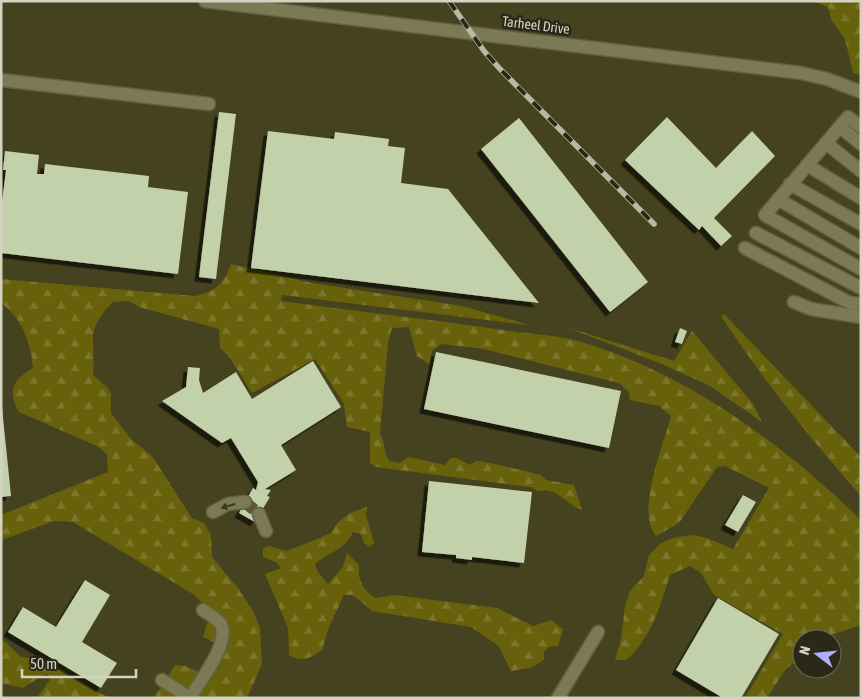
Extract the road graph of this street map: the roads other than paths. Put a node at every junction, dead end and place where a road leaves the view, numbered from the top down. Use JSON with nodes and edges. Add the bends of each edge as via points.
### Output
{"nodes":[{"id":1,"x":206,"y":1,"type":"edge"},
{"id":2,"x":1,"y":80,"type":"edge"},
{"id":3,"x":861,"y":92,"type":"edge"},
{"id":4,"x":209,"y":104,"type":"dead end"},
{"id":5,"x":840,"y":127,"type":"junction"},
{"id":6,"x":861,"y":127,"type":"edge"},
{"id":7,"x":826,"y":143,"type":"junction"},
{"id":8,"x":861,"y":144,"type":"edge"},
{"id":9,"x":807,"y":166,"type":"junction"},
{"id":10,"x":861,"y":171,"type":"edge"},
{"id":11,"x":790,"y":184,"type":"junction"},
{"id":12,"x":861,"y":198,"type":"edge"},
{"id":13,"x":778,"y":199,"type":"junction"},
{"id":14,"x":861,"y":224,"type":"edge"},
{"id":15,"x":756,"y":233,"type":"dead end"},
{"id":16,"x":745,"y":248,"type":"dead end"},
{"id":17,"x":861,"y":248,"type":"edge"},
{"id":18,"x":861,"y":268,"type":"edge"},
{"id":19,"x":861,"y":288,"type":"edge"},
{"id":20,"x":794,"y":302,"type":"dead end"},
{"id":21,"x":861,"y":304,"type":"edge"},
{"id":22,"x":861,"y":317,"type":"edge"},
{"id":23,"x":245,"y":502,"type":"dead end"},
{"id":24,"x":213,"y":512,"type":"dead end"},
{"id":25,"x":259,"y":514,"type":"tunnel mouth"},
{"id":26,"x":266,"y":532,"type":"dead end"},
{"id":27,"x":203,"y":610,"type":"dead end"},
{"id":28,"x":598,"y":632,"type":"dead end"},
{"id":29,"x":162,"y":680,"type":"dead end"},
{"id":30,"x":558,"y":698,"type":"edge"}],
"edges":[{"from":1,"to":3,"type":"street","name":"Tarheel Drive","via":[[801,73]]},
{"from":2,"to":4,"type":"street"},
{"from":5,"to":6,"type":"street","via":[[848,117]]},
{"from":5,"to":7,"type":"street"},
{"from":5,"to":8,"type":"street"},
{"from":7,"to":9,"type":"street"},
{"from":7,"to":10,"type":"street"},
{"from":9,"to":11,"type":"street"},
{"from":9,"to":12,"type":"street"},
{"from":11,"to":13,"type":"street"},
{"from":11,"to":14,"type":"street"},
{"from":13,"to":17,"type":"street"},
{"from":13,"to":18,"type":"street","via":[[764,215]]},
{"from":15,"to":19,"type":"street"},
{"from":16,"to":21,"type":"street","via":[[850,303]]},
{"from":20,"to":22,"type":"street","via":[[811,310]]},
{"from":23,"to":24,"type":"street","one_way":true,"via":[[228,504]]},
{"from":25,"to":26,"type":"street"},
{"from":27,"to":29,"type":"street","via":[[220,623],[223,635],[220,648],[190,698]]},
{"from":28,"to":30,"type":"street"}]}
